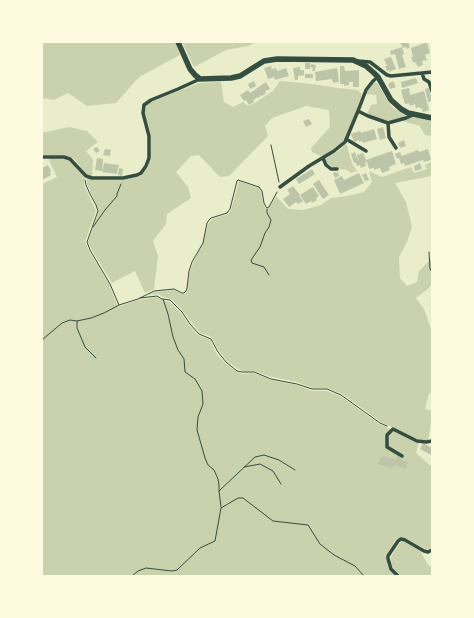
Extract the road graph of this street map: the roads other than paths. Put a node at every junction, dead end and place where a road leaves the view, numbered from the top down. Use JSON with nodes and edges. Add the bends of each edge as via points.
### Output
{"nodes":[{"id":1,"x":178,"y":42,"type":"edge"},
{"id":2,"x":353,"y":60,"type":"junction"},
{"id":3,"x":432,"y":72,"type":"edge"},
{"id":4,"x":422,"y":73,"type":"junction"},
{"id":5,"x":378,"y":77,"type":"junction"},
{"id":6,"x":200,"y":79,"type":"junction"},
{"id":7,"x":432,"y":91,"type":"edge"},
{"id":8,"x":358,"y":111,"type":"junction"},
{"id":9,"x":414,"y":114,"type":"junction"},
{"id":10,"x":432,"y":118,"type":"edge"},
{"id":11,"x":388,"y":123,"type":"junction"},
{"id":12,"x":346,"y":139,"type":"junction"},
{"id":13,"x":396,"y":148,"type":"dead end"},
{"id":14,"x":366,"y":151,"type":"dead end"},
{"id":15,"x":42,"y":157,"type":"edge"},
{"id":16,"x":323,"y":158,"type":"junction"},
{"id":17,"x":337,"y":169,"type":"dead end"},
{"id":18,"x":280,"y":187,"type":"road end"},
{"id":19,"x":432,"y":441,"type":"edge"},
{"id":20,"x":402,"y":456,"type":"dead end"},
{"id":21,"x":432,"y":550,"type":"edge"},
{"id":22,"x":398,"y":576,"type":"edge"}],
"edges":[{"from":1,"to":6,"type":"main road","via":[[190,69]]},
{"from":2,"to":4,"type":"street","via":[[370,62],[391,76]]},
{"from":2,"to":5,"type":"main road","via":[[366,66]]},
{"from":2,"to":6,"type":"main road","via":[[277,59],[264,61],[240,76]]},
{"from":3,"to":4,"type":"street"},
{"from":4,"to":7,"type":"street"},
{"from":5,"to":8,"type":"street","via":[[366,90]]},
{"from":5,"to":9,"type":"main road","via":[[391,100],[408,113]]},
{"from":6,"to":15,"type":"street","via":[[146,103],[143,113],[149,136],[148,158],[146,166],[137,175],[123,178],[92,178],[86,176],[70,159]]},
{"from":8,"to":11,"type":"street"},
{"from":8,"to":12,"type":"street"},
{"from":9,"to":10,"type":"main road"},
{"from":9,"to":11,"type":"street"},
{"from":11,"to":13,"type":"street","via":[[389,137]]},
{"from":12,"to":14,"type":"street"},
{"from":12,"to":16,"type":"street","via":[[339,148]]},
{"from":16,"to":17,"type":"street","via":[[331,169]]},
{"from":16,"to":18,"type":"street"},
{"from":19,"to":20,"type":"street","via":[[417,440],[393,429],[387,435],[387,447]]},
{"from":21,"to":22,"type":"street","via":[[424,551],[406,540],[398,541],[388,559],[390,567]]}]}
